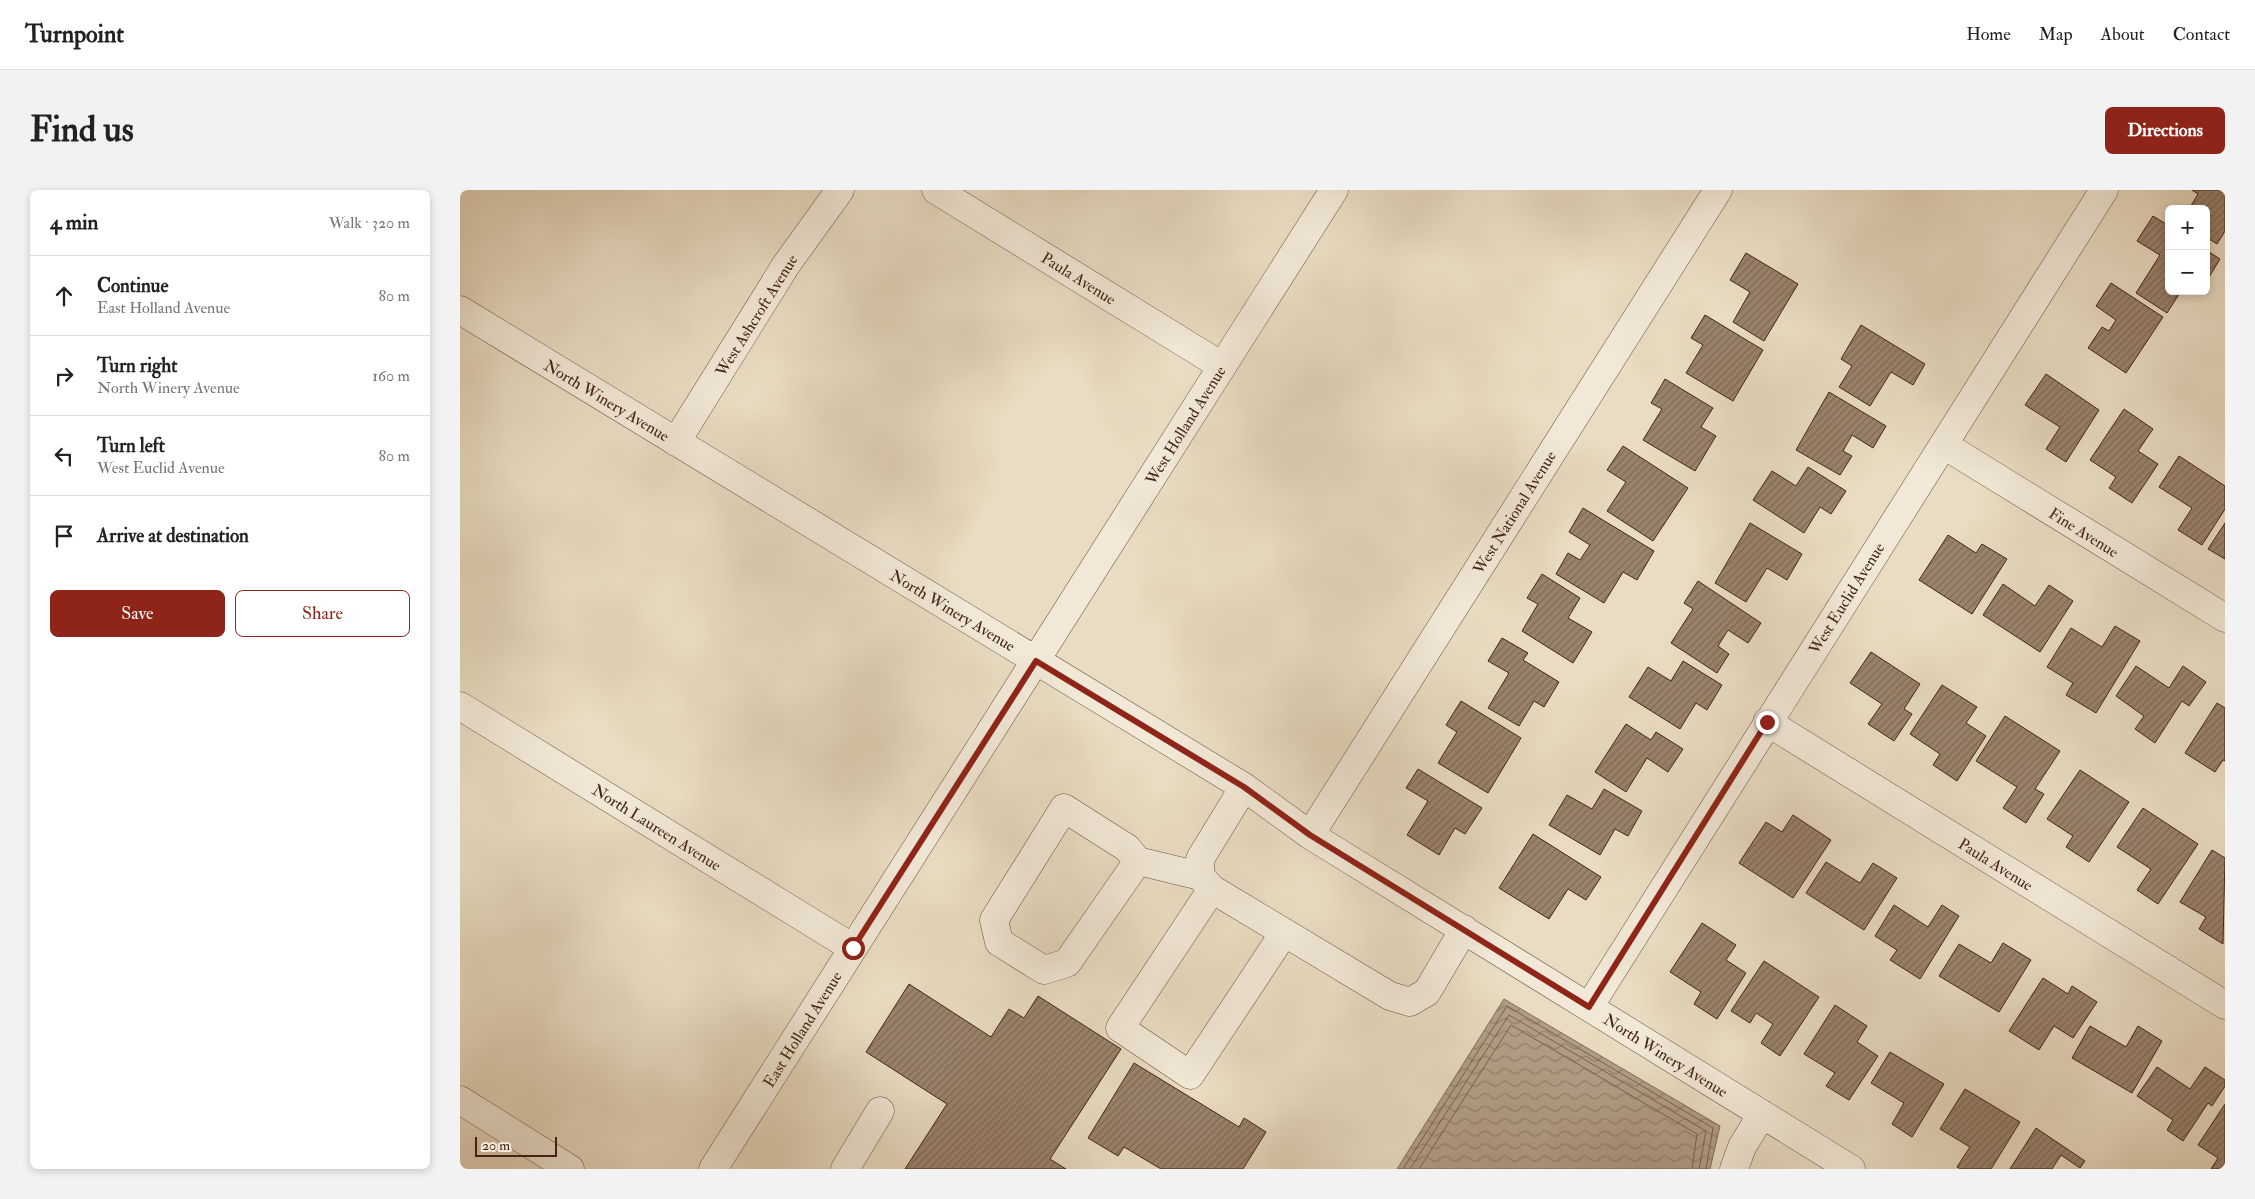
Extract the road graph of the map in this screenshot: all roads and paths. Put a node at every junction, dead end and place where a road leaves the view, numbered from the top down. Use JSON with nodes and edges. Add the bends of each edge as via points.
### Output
{"nodes":[{"id":1,"x":840,"y":190,"type":"edge"},
{"id":2,"x":936,"y":190,"type":"edge"},
{"id":3,"x":1334,"y":190,"type":"edge"},
{"id":4,"x":1718,"y":190,"type":"edge"},
{"id":5,"x":2104,"y":190,"type":"edge"},
{"id":6,"x":460,"y":310,"type":"edge"},
{"id":7,"x":1222,"y":366,"type":"junction"},
{"id":8,"x":676,"y":442,"type":"junction"},
{"id":9,"x":1944,"y":445,"type":"junction"},
{"id":10,"x":2225,"y":618,"type":"edge"},
{"id":11,"x":1036,"y":661,"type":"junction"},
{"id":12,"x":460,"y":706,"type":"edge"},
{"id":13,"x":1767,"y":722,"type":"junction"},
{"id":14,"x":1244,"y":787,"type":"junction"},
{"id":15,"x":1310,"y":835,"type":"junction"},
{"id":16,"x":1131,"y":871,"type":"dead end"},
{"id":17,"x":1206,"y":883,"type":"junction"},
{"id":18,"x":1464,"y":929,"type":"junction"},
{"id":19,"x":1284,"y":933,"type":"junction"},
{"id":20,"x":853,"y":948,"type":"junction"},
{"id":21,"x":2225,"y":1005,"type":"edge"},
{"id":22,"x":1589,"y":1007,"type":"junction"},
{"id":23,"x":460,"y":1100,"type":"edge"},
{"id":24,"x":880,"y":1111,"type":"dead end"},
{"id":25,"x":1762,"y":1114,"type":"junction"},
{"id":26,"x":570,"y":1169,"type":"edge"},
{"id":27,"x":713,"y":1169,"type":"edge"},
{"id":28,"x":845,"y":1169,"type":"edge"},
{"id":29,"x":1734,"y":1169,"type":"edge"},
{"id":30,"x":1851,"y":1169,"type":"edge"}],
"edges":[{"from":1,"to":8,"type":"street","name":"West Ashcroft Avenue","via":[[786,265]]},
{"from":2,"to":7,"type":"street","name":"Paula Avenue"},
{"from":3,"to":7,"type":"street","name":"West Holland Avenue"},
{"from":4,"to":15,"type":"street","name":"West National Avenue"},
{"from":5,"to":9,"type":"street","name":"West Euclid Avenue"},
{"from":6,"to":8,"type":"street","name":"North Winery Avenue"},
{"from":7,"to":11,"type":"street","name":"West Holland Avenue"},
{"from":8,"to":11,"type":"street","name":"North Winery Avenue"},
{"from":9,"to":10,"type":"street","name":"Fine Avenue"},
{"from":9,"to":13,"type":"street","name":"West Euclid Avenue"},
{"from":11,"to":14,"type":"street","name":"North Winery Avenue"},
{"from":11,"to":20,"type":"street","name":"East Holland Avenue"},
{"from":12,"to":20,"type":"street","name":"North Laureen Avenue"},
{"from":13,"to":21,"type":"street","name":"Paula Avenue"},
{"from":13,"to":22,"type":"street","name":"West Euclid Avenue"},
{"from":14,"to":15,"type":"street","name":"North Winery Avenue"},
{"from":14,"to":17,"type":"street","via":[[1200,859]]},
{"from":15,"to":18,"type":"street","name":"North Winery Avenue"},
{"from":16,"to":17,"type":"street","via":[[1067,963],[1044,970],[999,942],[994,920],[1064,808],[1127,848],[1138,861]]},
{"from":17,"to":19,"type":"street"},
{"from":17,"to":19,"type":"street","via":[[1120,1028],[1190,1075]]},
{"from":18,"to":19,"type":"street","via":[[1427,992],[1410,1002],[1390,996]]},
{"from":18,"to":22,"type":"street","name":"North Winery Avenue"},
{"from":20,"to":27,"type":"street","name":"East Holland Avenue"},
{"from":22,"to":25,"type":"street","name":"North Winery Avenue"},
{"from":23,"to":26,"type":"street"},
{"from":24,"to":28,"type":"street"},
{"from":25,"to":29,"type":"street","via":[[1742,1147]]},
{"from":25,"to":30,"type":"street","name":"North Winery Avenue"}]}
